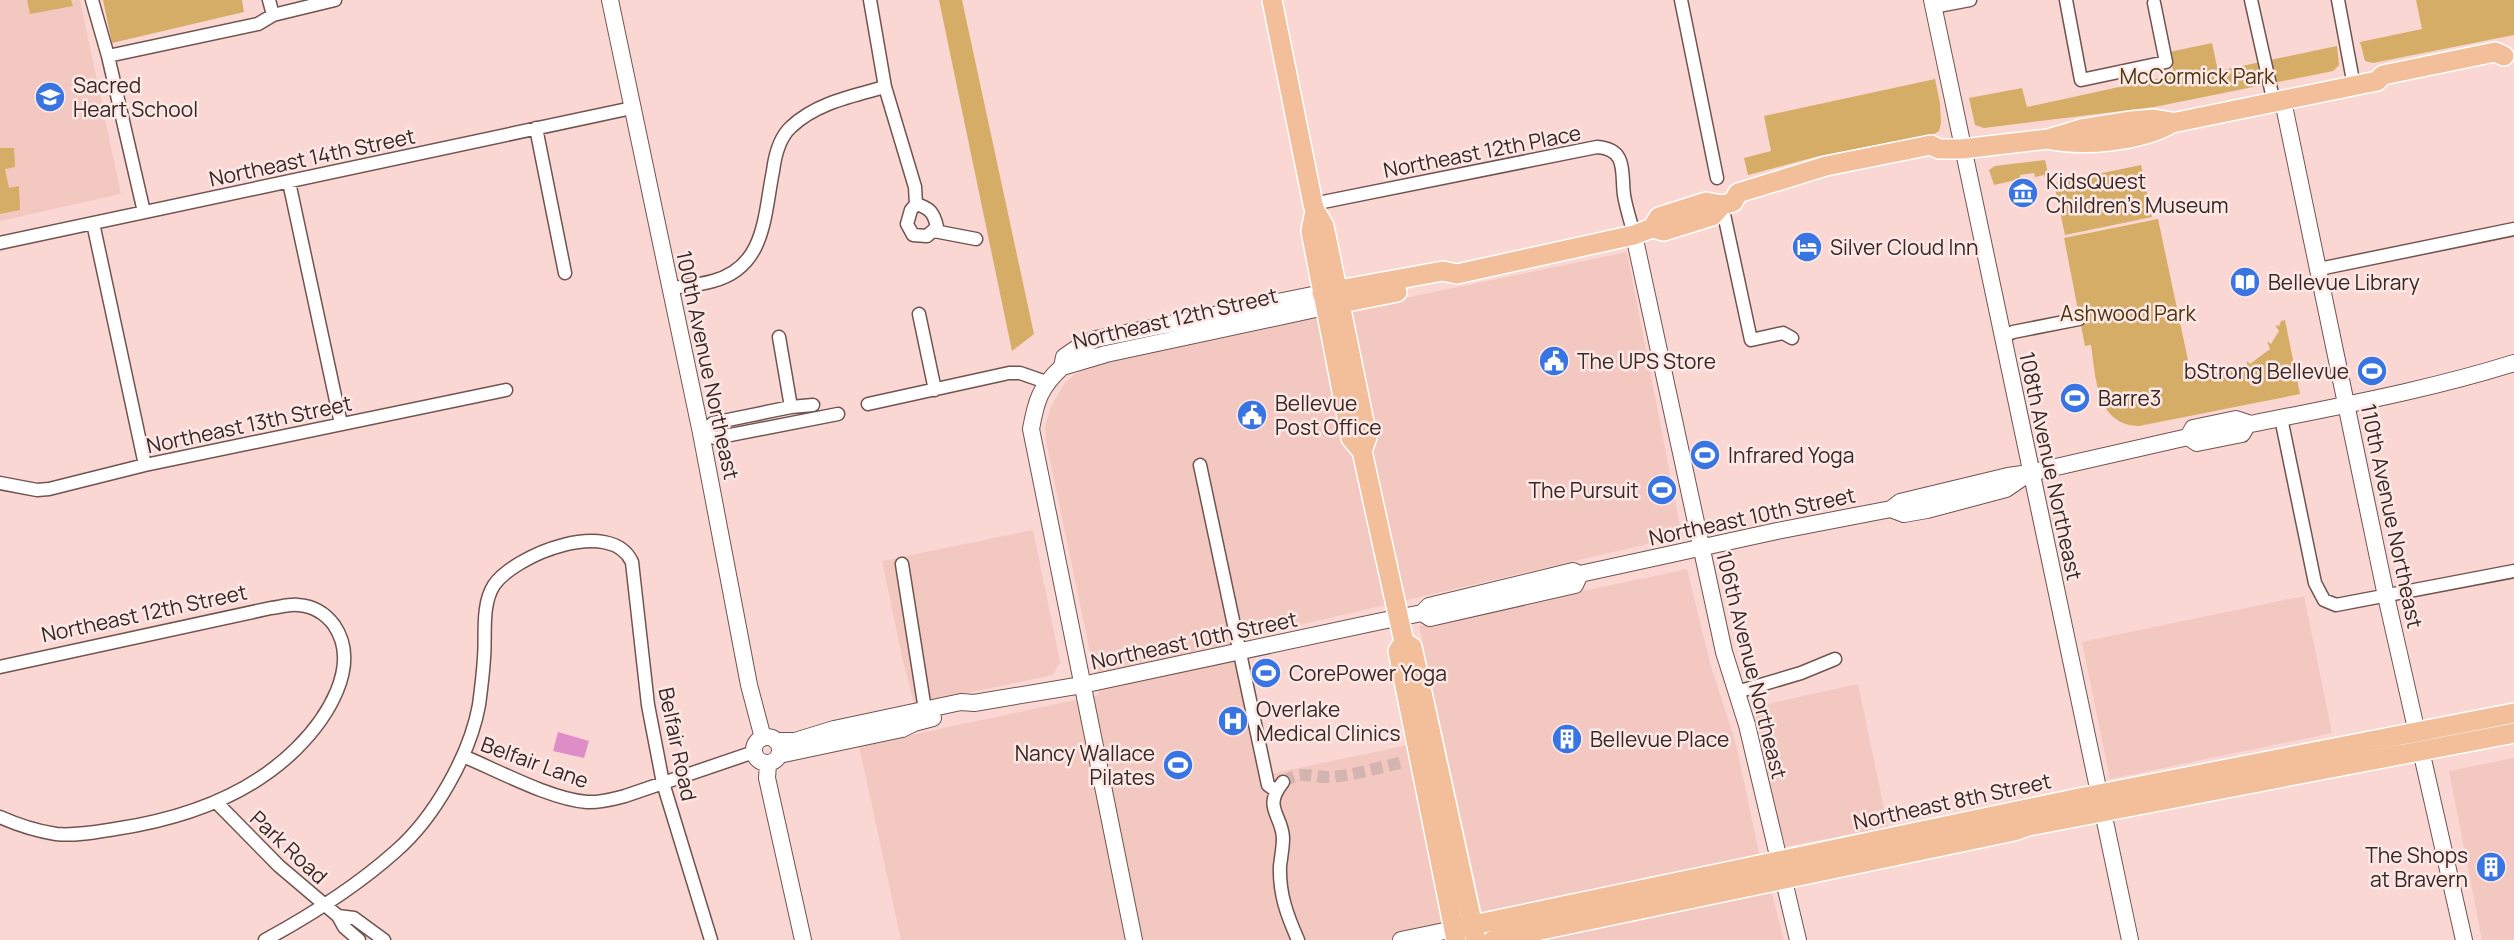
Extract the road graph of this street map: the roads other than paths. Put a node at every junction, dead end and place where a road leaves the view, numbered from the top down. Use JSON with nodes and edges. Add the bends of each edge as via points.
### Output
{"nodes":[{"id":1,"x":92,"y":0,"type":"edge"},
{"id":2,"x":269,"y":0,"type":"edge"},
{"id":3,"x":335,"y":0,"type":"edge"},
{"id":4,"x":610,"y":0,"type":"edge"},
{"id":5,"x":870,"y":0,"type":"edge"},
{"id":6,"x":1272,"y":0,"type":"edge"},
{"id":7,"x":1681,"y":0,"type":"edge"},
{"id":8,"x":1970,"y":0,"type":"edge"},
{"id":9,"x":2066,"y":0,"type":"edge"},
{"id":10,"x":2251,"y":0,"type":"edge"},
{"id":11,"x":2338,"y":0,"type":"edge"},
{"id":12,"x":2154,"y":3,"type":"dead end"},
{"id":13,"x":1932,"y":4,"type":"edge"},
{"id":14,"x":273,"y":15,"type":"junction"},
{"id":15,"x":2509,"y":55,"type":"edge"},
{"id":16,"x":108,"y":56,"type":"junction"},
{"id":17,"x":2354,"y":86,"type":"junction"},
{"id":18,"x":885,"y":87,"type":"junction"},
{"id":19,"x":2278,"y":102,"type":"junction"},
{"id":20,"x":632,"y":108,"type":"junction"},
{"id":21,"x":536,"y":128,"type":"junction"},
{"id":22,"x":1962,"y":149,"type":"junction"},
{"id":23,"x":1717,"y":178,"type":"dead end"},
{"id":24,"x":289,"y":182,"type":"junction"},
{"id":25,"x":1728,"y":203,"type":"junction"},
{"id":26,"x":916,"y":204,"type":"junction"},
{"id":27,"x":1314,"y":208,"type":"junction"},
{"id":28,"x":144,"y":212,"type":"junction"},
{"id":29,"x":93,"y":223,"type":"junction"},
{"id":30,"x":934,"y":231,"type":"junction"},
{"id":31,"x":1643,"y":231,"type":"junction"},
{"id":32,"x":2513,"y":234,"type":"edge"},
{"id":33,"x":976,"y":239,"type":"dead end"},
{"id":34,"x":0,"y":243,"type":"edge"},
{"id":35,"x":2319,"y":269,"type":"junction"},
{"id":36,"x":565,"y":273,"type":"dead end"},
{"id":37,"x":671,"y":288,"type":"junction"},
{"id":38,"x":1331,"y":298,"type":"junction"},
{"id":39,"x":919,"y":314,"type":"dead end"},
{"id":40,"x":1199,"y":318,"type":"junction"},
{"id":41,"x":2079,"y":318,"type":"dead end"},
{"id":42,"x":779,"y":337,"type":"dead end"},
{"id":43,"x":2003,"y":337,"type":"junction"},
{"id":44,"x":1792,"y":338,"type":"dead end"},
{"id":45,"x":1142,"y":346,"type":"junction"},
{"id":46,"x":2514,"y":363,"type":"edge"},
{"id":47,"x":1062,"y":368,"type":"junction"},
{"id":48,"x":1046,"y":382,"type":"junction"},
{"id":49,"x":506,"y":390,"type":"dead end"},
{"id":50,"x":934,"y":390,"type":"junction"},
{"id":51,"x":868,"y":404,"type":"dead end"},
{"id":52,"x":813,"y":405,"type":"dead end"},
{"id":53,"x":2347,"y":405,"type":"junction"},
{"id":54,"x":791,"y":407,"type":"junction"},
{"id":55,"x":838,"y":414,"type":"dead end"},
{"id":56,"x":2281,"y":418,"type":"junction"},
{"id":57,"x":341,"y":424,"type":"junction"},
{"id":58,"x":701,"y":433,"type":"junction"},
{"id":59,"x":1200,"y":464,"type":"dead end"},
{"id":60,"x":145,"y":466,"type":"junction"},
{"id":61,"x":2030,"y":473,"type":"junction"},
{"id":62,"x":0,"y":483,"type":"edge"},
{"id":63,"x":1701,"y":547,"type":"junction"},
{"id":64,"x":902,"y":564,"type":"dead end"},
{"id":65,"x":2514,"y":571,"type":"edge"},
{"id":66,"x":1580,"y":574,"type":"junction"},
{"id":67,"x":2386,"y":596,"type":"junction"},
{"id":68,"x":1422,"y":613,"type":"junction"},
{"id":69,"x":1399,"y":618,"type":"junction"},
{"id":70,"x":1404,"y":642,"type":"junction"},
{"id":71,"x":1239,"y":652,"type":"junction"},
{"id":72,"x":1835,"y":659,"type":"dead end"},
{"id":73,"x":0,"y":667,"type":"edge"},
{"id":74,"x":1082,"y":685,"type":"junction"},
{"id":75,"x":1737,"y":692,"type":"junction"},
{"id":76,"x":2514,"y":713,"type":"edge"},
{"id":77,"x":925,"y":714,"type":"junction"},
{"id":78,"x":2514,"y":733,"type":"edge"},
{"id":79,"x":2419,"y":742,"type":"junction"},
{"id":80,"x":772,"y":749,"type":"junction"},
{"id":81,"x":754,"y":752,"type":"joint"},
{"id":82,"x":463,"y":756,"type":"junction"},
{"id":83,"x":663,"y":783,"type":"junction"},
{"id":84,"x":217,"y":803,"type":"junction"},
{"id":85,"x":2101,"y":804,"type":"junction"},
{"id":86,"x":0,"y":817,"type":"edge"},
{"id":87,"x":1781,"y":870,"type":"junction"},
{"id":88,"x":324,"y":906,"type":"junction"},
{"id":89,"x":338,"y":916,"type":"junction"},
{"id":90,"x":1464,"y":933,"type":"edge"},
{"id":91,"x":265,"y":940,"type":"edge"},
{"id":92,"x":359,"y":940,"type":"edge"},
{"id":93,"x":384,"y":940,"type":"edge"},
{"id":94,"x":711,"y":940,"type":"edge"},
{"id":95,"x":803,"y":940,"type":"edge"},
{"id":96,"x":1134,"y":940,"type":"edge"},
{"id":97,"x":1298,"y":940,"type":"edge"},
{"id":98,"x":1401,"y":940,"type":"edge"},
{"id":99,"x":1493,"y":940,"type":"edge"},
{"id":100,"x":1798,"y":940,"type":"edge"},
{"id":101,"x":2130,"y":940,"type":"edge"},
{"id":102,"x":2464,"y":940,"type":"edge"}],
"edges":[{"from":1,"to":16,"type":"street"},
{"from":2,"to":14,"type":"street"},
{"from":3,"to":14,"type":"street"},
{"from":4,"to":20,"type":"street","name":"100th Avenue Northeast"},
{"from":5,"to":18,"type":"street"},
{"from":6,"to":27,"type":"main road"},
{"from":7,"to":23,"type":"street"},
{"from":8,"to":13,"type":"street"},
{"from":9,"to":12,"type":"street","via":[[2081,80],[2166,62]]},
{"from":10,"to":19,"type":"street"},
{"from":11,"to":17,"type":"street"},
{"from":13,"to":22,"type":"street","name":"108th Avenue Northeast"},
{"from":14,"to":16,"type":"street","via":[[258,24]]},
{"from":15,"to":17,"type":"main road","name":"Northeast 12th Street","via":[[2495,52],[2383,75]]},
{"from":16,"to":28,"type":"street"},
{"from":17,"to":19,"type":"main road","name":"Northeast 12th Street"},
{"from":18,"to":26,"type":"street"},
{"from":18,"to":37,"type":"street","via":[[820,107],[789,128],[775,156],[760,238],[752,257],[730,275]]},
{"from":19,"to":22,"type":"main road","name":"Northeast 12th Street","via":[[2172,123],[2135,136],[2087,142],[2048,138]]},
{"from":19,"to":35,"type":"street","name":"110th Avenue Northeast"},
{"from":20,"to":21,"type":"street","name":"Northeast 14th Street"},
{"from":20,"to":37,"type":"street","name":"100th Avenue Northeast"},
{"from":21,"to":24,"type":"street","name":"Northeast 14th Street"},
{"from":21,"to":36,"type":"street"},
{"from":22,"to":25,"type":"main road","name":"Northeast 12th Street","via":[[1931,145],[1826,166],[1738,194]]},
{"from":22,"to":43,"type":"street","name":"108th Avenue Northeast"},
{"from":24,"to":28,"type":"street","name":"Northeast 14th Street"},
{"from":24,"to":57,"type":"street"},
{"from":25,"to":31,"type":"main road","name":"Northeast 12th Street","via":[[1706,202],[1659,217]]},
{"from":25,"to":44,"type":"street","via":[[1751,340],[1783,333]]},
{"from":26,"to":30,"type":"street","via":[[931,210],[937,227]]},
{"from":26,"to":30,"type":"street","via":[[907,224],[909,231],[927,236]]},
{"from":27,"to":31,"type":"street","name":"Northeast 12th Place","via":[[1597,147],[1618,156],[1624,195]]},
{"from":27,"to":38,"type":"main road","via":[[1324,226]]},
{"from":28,"to":29,"type":"street","name":"Northeast 14th Street"},
{"from":29,"to":34,"type":"street","name":"Northeast 14th Street"},
{"from":29,"to":60,"type":"street"},
{"from":30,"to":33,"type":"street"},
{"from":31,"to":38,"type":"main road","name":"Northeast 12th Street"},
{"from":31,"to":63,"type":"street","name":"106th Avenue Northeast"},
{"from":32,"to":35,"type":"street"},
{"from":35,"to":53,"type":"street","name":"110th Avenue Northeast"},
{"from":37,"to":58,"type":"street","name":"100th Avenue Northeast"},
{"from":38,"to":40,"type":"street","name":"Northeast 12th Street"},
{"from":38,"to":45,"type":"street","name":"Northeast 12th Street"},
{"from":38,"to":69,"type":"main road","via":[[1367,436],[1362,451]]},
{"from":39,"to":50,"type":"street"},
{"from":40,"to":45,"type":"street","via":[[1186,327],[1149,338]]},
{"from":40,"to":47,"type":"street","name":"Northeast 12th Street","via":[[1096,339],[1064,357]]},
{"from":41,"to":43,"type":"street"},
{"from":42,"to":54,"type":"street"},
{"from":43,"to":61,"type":"street","name":"108th Avenue Northeast"},
{"from":45,"to":47,"type":"street","name":"Northeast 12th Street"},
{"from":46,"to":53,"type":"street","name":"Northeast 10th Street"},
{"from":47,"to":48,"type":"street"},
{"from":48,"to":50,"type":"street","via":[[1009,373]]},
{"from":48,"to":74,"type":"street","via":[[1031,429]]},
{"from":49,"to":57,"type":"street","name":"Northeast 13th Street"},
{"from":50,"to":51,"type":"street"},
{"from":52,"to":54,"type":"street"},
{"from":53,"to":56,"type":"street","name":"Northeast 10th Street"},
{"from":53,"to":67,"type":"street","name":"110th Avenue Northeast"},
{"from":54,"to":58,"type":"street","via":[[713,423]]},
{"from":55,"to":58,"type":"street","via":[[715,438]]},
{"from":56,"to":61,"type":"street","name":"Northeast 10th Street","via":[[2211,424],[2193,428],[2188,437]]},
{"from":56,"to":67,"type":"street","via":[[2315,583],[2324,600],[2336,605]]},
{"from":57,"to":60,"type":"street","name":"Northeast 13th Street"},
{"from":58,"to":80,"type":"street","name":"100th Avenue Northeast","via":[[749,685]]},
{"from":59,"to":71,"type":"street"},
{"from":60,"to":62,"type":"street","name":"Northeast 13th Street","via":[[37,490]]},
{"from":61,"to":63,"type":"street","name":"Northeast 10th Street","via":[[1900,502],[1891,509]]},
{"from":61,"to":85,"type":"street","name":"108th Avenue Northeast"},
{"from":63,"to":66,"type":"street","name":"Northeast 10th Street"},
{"from":63,"to":75,"type":"street","name":"106th Avenue Northeast"},
{"from":64,"to":77,"type":"street"},
{"from":65,"to":67,"type":"street"},
{"from":66,"to":68,"type":"street","name":"Northeast 10th Street","via":[[1573,571],[1429,606]]},
{"from":66,"to":68,"type":"street","name":"Northeast 10th Street","via":[[1575,585],[1430,618]]},
{"from":67,"to":79,"type":"street","name":"110th Avenue Northeast"},
{"from":68,"to":69,"type":"street","name":"Northeast 10th Street"},
{"from":69,"to":70,"type":"main road"},
{"from":69,"to":71,"type":"street","name":"Northeast 10th Street"},
{"from":70,"to":90,"type":"main road","via":[[1412,647]]},
{"from":70,"to":90,"type":"main road","via":[[1398,651],[1412,760]]},
{"from":71,"to":74,"type":"street","name":"Northeast 10th Street"},
{"from":71,"to":97,"type":"street","via":[[1268,785],[1279,786],[1273,809],[1283,840],[1282,897]]},
{"from":72,"to":75,"type":"street"},
{"from":73,"to":84,"type":"street","name":"Northeast 12th Street","via":[[271,608],[297,605],[322,612],[339,633],[343,649],[343,667],[332,703],[280,764]]},
{"from":74,"to":77,"type":"street","name":"Northeast 10th Street","via":[[974,704],[961,702]]},
{"from":74,"to":96,"type":"street"},
{"from":75,"to":87,"type":"street","name":"106th Avenue Northeast"},
{"from":76,"to":79,"type":"main road","name":"Northeast 8th Street"},
{"from":77,"to":80,"type":"street","name":"Northeast 10th Street","via":[[834,729]]},
{"from":78,"to":79,"type":"main road","name":"Northeast 8th Street"},
{"from":79,"to":85,"type":"main road","name":"Northeast 8th Street"},
{"from":79,"to":102,"type":"street","name":"110th Avenue Northeast"},
{"from":80,"to":81,"type":"street","via":[[757,759]]},
{"from":80,"to":95,"type":"street","name":"100th Avenue Northeast","via":[[767,778]]},
{"from":81,"to":83,"type":"street","name":"Belfair Lane"},
{"from":82,"to":83,"type":"street","name":"Belfair Lane","via":[[567,799],[589,802]]},
{"from":82,"to":83,"type":"street","name":"Belfair Road","via":[[478,708],[493,587],[506,571],[534,555],[559,546],[609,542],[627,552],[633,571],[648,705]]},
{"from":82,"to":88,"type":"street","via":[[419,826],[397,850]]},
{"from":83,"to":94,"type":"street","name":"Belfair Road"},
{"from":84,"to":86,"type":"street","via":[[172,818],[99,832],[58,834]]},
{"from":84,"to":88,"type":"street","name":"Park Road"},
{"from":85,"to":87,"type":"main road","name":"Northeast 8th Street","via":[[2014,831]]},
{"from":85,"to":101,"type":"street","name":"108th Avenue Northeast"},
{"from":87,"to":90,"type":"main road","name":"Northeast 8th Street"},
{"from":87,"to":99,"type":"main road","name":"Northeast 8th Street"},
{"from":87,"to":100,"type":"street","name":"106th Avenue Northeast"},
{"from":88,"to":89,"type":"street","name":"Park Road"},
{"from":88,"to":91,"type":"street"},
{"from":89,"to":92,"type":"street","name":"Park Road"},
{"from":89,"to":93,"type":"street","name":"Park Road","via":[[354,918]]},
{"from":90,"to":98,"type":"street","name":"Northeast 8th Street"}]}
